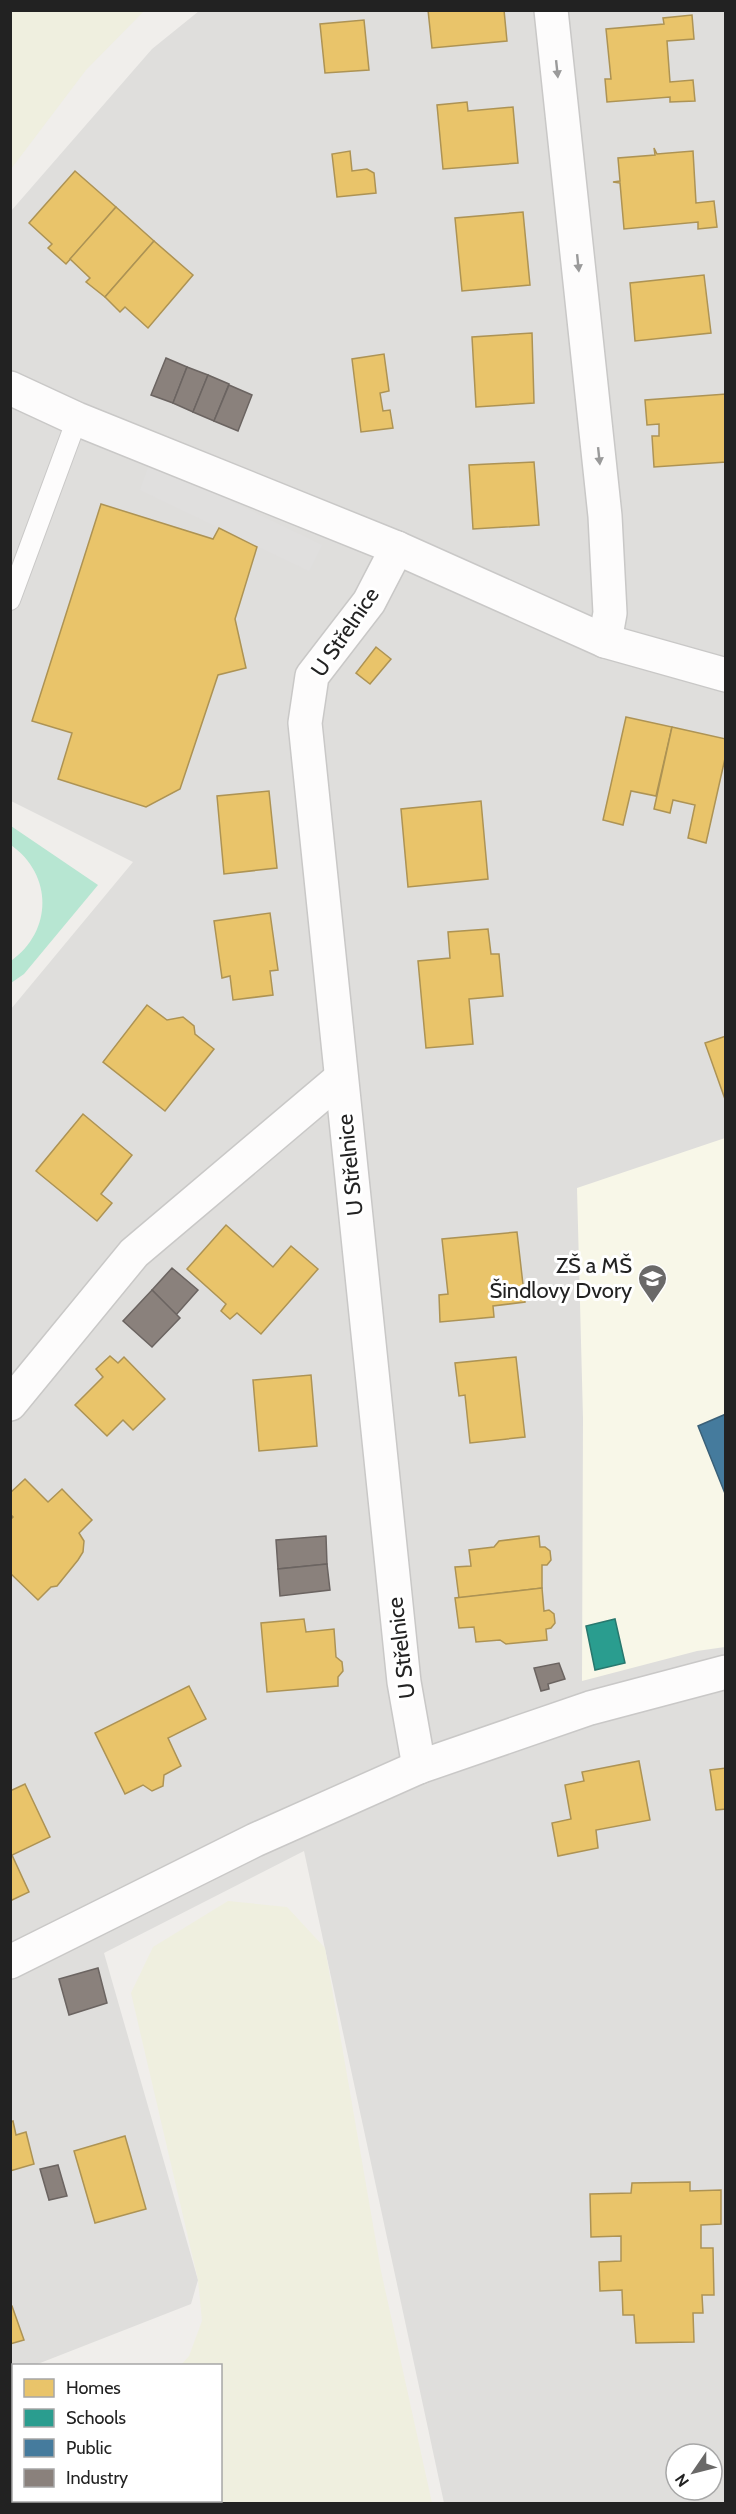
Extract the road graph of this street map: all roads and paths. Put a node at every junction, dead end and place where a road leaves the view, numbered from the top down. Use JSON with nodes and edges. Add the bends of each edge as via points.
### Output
{"nodes":[{"id":1,"x":551,"y":10,"type":"edge"},
{"id":2,"x":10,"y":388,"type":"edge"},
{"id":3,"x":78,"y":419,"type":"junction"},
{"id":4,"x":397,"y":548,"type":"junction"},
{"id":5,"x":10,"y":600,"type":"edge"},
{"id":6,"x":605,"y":641,"type":"junction"},
{"id":7,"x":726,"y":675,"type":"edge"},
{"id":8,"x":341,"y":1078,"type":"junction"},
{"id":9,"x":10,"y":1404,"type":"edge"},
{"id":10,"x":726,"y":1672,"type":"edge"},
{"id":11,"x":419,"y":1767,"type":"junction"},
{"id":12,"x":10,"y":1962,"type":"edge"}],
"edges":[{"from":1,"to":6,"type":"street","one_way":true,"via":[[605,516],[610,613]]},
{"from":2,"to":3,"type":"street"},
{"from":3,"to":4,"type":"street"},
{"from":3,"to":5,"type":"lane"},
{"from":4,"to":6,"type":"street"},
{"from":4,"to":8,"type":"street","name":"U Střelnice","via":[[369,602],[312,676],[305,723]]},
{"from":6,"to":7,"type":"street"},
{"from":8,"to":9,"type":"street","name":"U Střelnice","via":[[134,1253]]},
{"from":8,"to":11,"type":"street","name":"U Střelnice","via":[[404,1682]]},
{"from":10,"to":11,"type":"street","via":[[590,1707]]},
{"from":11,"to":12,"type":"street","via":[[255,1840]]}]}
